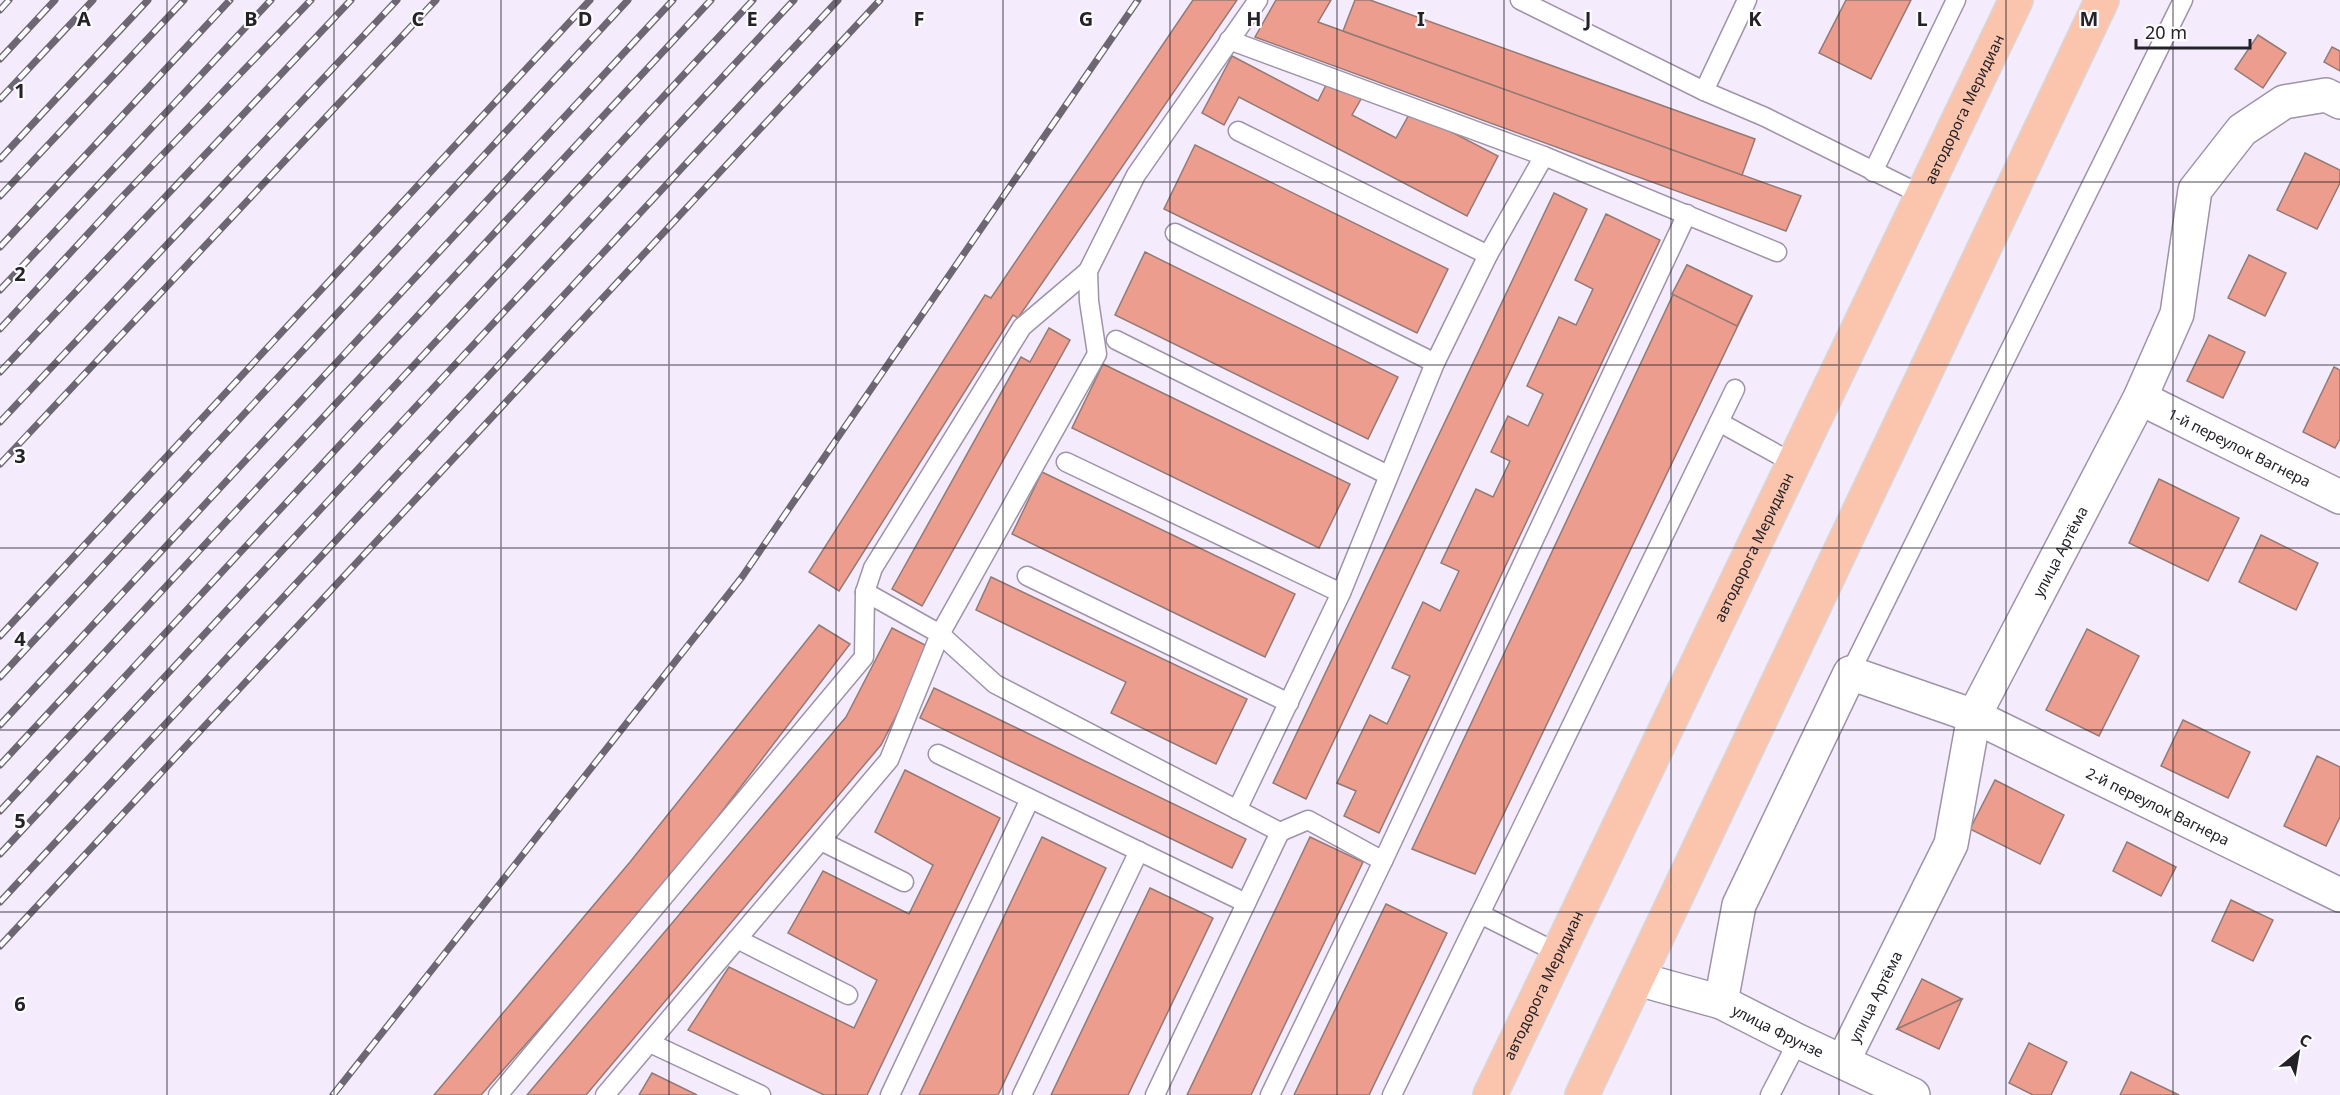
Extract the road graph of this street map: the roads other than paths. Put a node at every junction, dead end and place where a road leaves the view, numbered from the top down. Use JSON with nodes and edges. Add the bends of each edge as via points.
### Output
{"nodes":[{"id":1,"x":1258,"y":0,"type":"edge"},
{"id":2,"x":1520,"y":0,"type":"edge"},
{"id":3,"x":1748,"y":0,"type":"edge"},
{"id":4,"x":1956,"y":0,"type":"edge"},
{"id":5,"x":2016,"y":0,"type":"edge"},
{"id":6,"x":2102,"y":0,"type":"edge"},
{"id":7,"x":2182,"y":0,"type":"edge"},
{"id":8,"x":1229,"y":40,"type":"junction"},
{"id":9,"x":1704,"y":91,"type":"junction"},
{"id":10,"x":2333,"y":99,"type":"edge"},
{"id":11,"x":1238,"y":131,"type":"dead end"},
{"id":12,"x":1544,"y":156,"type":"junction"},
{"id":13,"x":1873,"y":172,"type":"junction"},
{"id":14,"x":1922,"y":195,"type":"junction"},
{"id":15,"x":1686,"y":214,"type":"junction"},
{"id":16,"x":1174,"y":233,"type":"dead end"},
{"id":17,"x":1777,"y":252,"type":"dead end"},
{"id":18,"x":1488,"y":255,"type":"junction"},
{"id":19,"x":1088,"y":271,"type":"junction"},
{"id":20,"x":1116,"y":340,"type":"dead end"},
{"id":21,"x":1435,"y":363,"type":"junction"},
{"id":22,"x":1735,"y":389,"type":"dead end"},
{"id":23,"x":2140,"y":398,"type":"junction"},
{"id":24,"x":1719,"y":422,"type":"junction"},
{"id":25,"x":1066,"y":462,"type":"dead end"},
{"id":26,"x":1793,"y":463,"type":"junction"},
{"id":27,"x":1388,"y":475,"type":"junction"},
{"id":28,"x":2340,"y":497,"type":"edge"},
{"id":29,"x":1027,"y":576,"type":"dead end"},
{"id":30,"x":864,"y":592,"type":"junction"},
{"id":31,"x":1341,"y":593,"type":"junction"},
{"id":32,"x":940,"y":634,"type":"junction"},
{"id":33,"x":1850,"y":673,"type":"junction"},
{"id":34,"x":1289,"y":703,"type":"junction"},
{"id":35,"x":1974,"y":716,"type":"junction"},
{"id":36,"x":938,"y":753,"type":"dead end"},
{"id":37,"x":1030,"y":799,"type":"junction"},
{"id":38,"x":1237,"y":810,"type":"junction"},
{"id":39,"x":1280,"y":832,"type":"junction"},
{"id":40,"x":821,"y":841,"type":"junction"},
{"id":41,"x":1139,"y":851,"type":"junction"},
{"id":42,"x":1383,"y":861,"type":"junction"},
{"id":43,"x":904,"y":882,"type":"dead end"},
{"id":44,"x":2340,"y":895,"type":"edge"},
{"id":45,"x":1246,"y":903,"type":"junction"},
{"id":46,"x":1480,"y":914,"type":"junction"},
{"id":47,"x":737,"y":939,"type":"junction"},
{"id":48,"x":1558,"y":952,"type":"junction"},
{"id":49,"x":1638,"y":980,"type":"junction"},
{"id":50,"x":848,"y":995,"type":"dead end"},
{"id":51,"x":1721,"y":1002,"type":"junction"},
{"id":52,"x":1798,"y":1041,"type":"junction"},
{"id":53,"x":650,"y":1043,"type":"junction"},
{"id":54,"x":1844,"y":1061,"type":"junction"},
{"id":55,"x":498,"y":1095,"type":"edge"},
{"id":56,"x":605,"y":1095,"type":"edge"},
{"id":57,"x":761,"y":1095,"type":"edge"},
{"id":58,"x":890,"y":1095,"type":"edge"},
{"id":59,"x":1023,"y":1095,"type":"edge"},
{"id":60,"x":1155,"y":1095,"type":"edge"},
{"id":61,"x":1270,"y":1095,"type":"edge"},
{"id":62,"x":1392,"y":1095,"type":"edge"},
{"id":63,"x":1490,"y":1095,"type":"edge"},
{"id":64,"x":1582,"y":1095,"type":"edge"},
{"id":65,"x":1770,"y":1095,"type":"edge"},
{"id":66,"x":1913,"y":1095,"type":"edge"}],
"edges":[{"from":1,"to":8,"type":"lane"},
{"from":2,"to":9,"type":"lane"},
{"from":3,"to":9,"type":"lane"},
{"from":4,"to":13,"type":"lane"},
{"from":5,"to":14,"type":"main road","name":"автодорога Меридиан"},
{"from":6,"to":49,"type":"main road"},
{"from":7,"to":33,"type":"lane"},
{"from":8,"to":12,"type":"lane"},
{"from":8,"to":19,"type":"lane","via":[[1136,175]]},
{"from":9,"to":13,"type":"lane"},
{"from":10,"to":23,"type":"street","name":"улица Артёма","via":[[2284,102],[2242,130],[2195,190],[2176,314]]},
{"from":11,"to":18,"type":"lane"},
{"from":12,"to":15,"type":"lane"},
{"from":12,"to":18,"type":"lane"},
{"from":13,"to":14,"type":"lane"},
{"from":14,"to":26,"type":"main road","name":"автодорога Меридиан"},
{"from":15,"to":17,"type":"lane"},
{"from":15,"to":42,"type":"lane"},
{"from":16,"to":21,"type":"lane"},
{"from":18,"to":21,"type":"lane"},
{"from":19,"to":30,"type":"lane","via":[[1023,327],[873,568]]},
{"from":19,"to":32,"type":"lane","via":[[1096,354]]},
{"from":20,"to":27,"type":"lane"},
{"from":21,"to":27,"type":"lane"},
{"from":22,"to":24,"type":"lane"},
{"from":23,"to":28,"type":"street","name":"1-й переулок Вагнера"},
{"from":23,"to":35,"type":"street","name":"улица Артёма"},
{"from":24,"to":26,"type":"lane"},
{"from":24,"to":46,"type":"lane"},
{"from":25,"to":31,"type":"lane"},
{"from":26,"to":48,"type":"main road","name":"автодорога Меридиан"},
{"from":27,"to":31,"type":"lane"},
{"from":29,"to":34,"type":"lane"},
{"from":30,"to":32,"type":"lane"},
{"from":30,"to":55,"type":"lane","via":[[864,657]]},
{"from":31,"to":34,"type":"lane"},
{"from":32,"to":38,"type":"lane","via":[[995,684]]},
{"from":32,"to":40,"type":"lane","via":[[889,760]]},
{"from":33,"to":35,"type":"street","name":"2-й переулок Вагнера"},
{"from":33,"to":51,"type":"street","via":[[1739,905]]},
{"from":34,"to":38,"type":"lane"},
{"from":35,"to":44,"type":"street","name":"2-й переулок Вагнера"},
{"from":35,"to":54,"type":"street","name":"улица Артёма","via":[[1951,844]]},
{"from":36,"to":37,"type":"lane"},
{"from":37,"to":41,"type":"lane"},
{"from":37,"to":58,"type":"lane"},
{"from":38,"to":39,"type":"lane"},
{"from":39,"to":42,"type":"lane","via":[[1308,820]]},
{"from":39,"to":45,"type":"lane"},
{"from":40,"to":43,"type":"lane"},
{"from":40,"to":47,"type":"lane"},
{"from":41,"to":45,"type":"lane"},
{"from":41,"to":59,"type":"lane"},
{"from":42,"to":61,"type":"lane"},
{"from":45,"to":60,"type":"lane"},
{"from":46,"to":48,"type":"lane"},
{"from":46,"to":62,"type":"lane"},
{"from":47,"to":50,"type":"lane"},
{"from":47,"to":53,"type":"lane"},
{"from":48,"to":63,"type":"main road","name":"автодорога Меридиан"},
{"from":49,"to":51,"type":"street","name":"улица Фрунзе"},
{"from":49,"to":64,"type":"main road"},
{"from":51,"to":52,"type":"street","name":"улица Фрунзе"},
{"from":52,"to":54,"type":"street","name":"улица Фрунзе"},
{"from":52,"to":65,"type":"lane"},
{"from":53,"to":56,"type":"lane"},
{"from":53,"to":57,"type":"lane"},
{"from":54,"to":66,"type":"street","name":"улица Фрунзе"}]}
